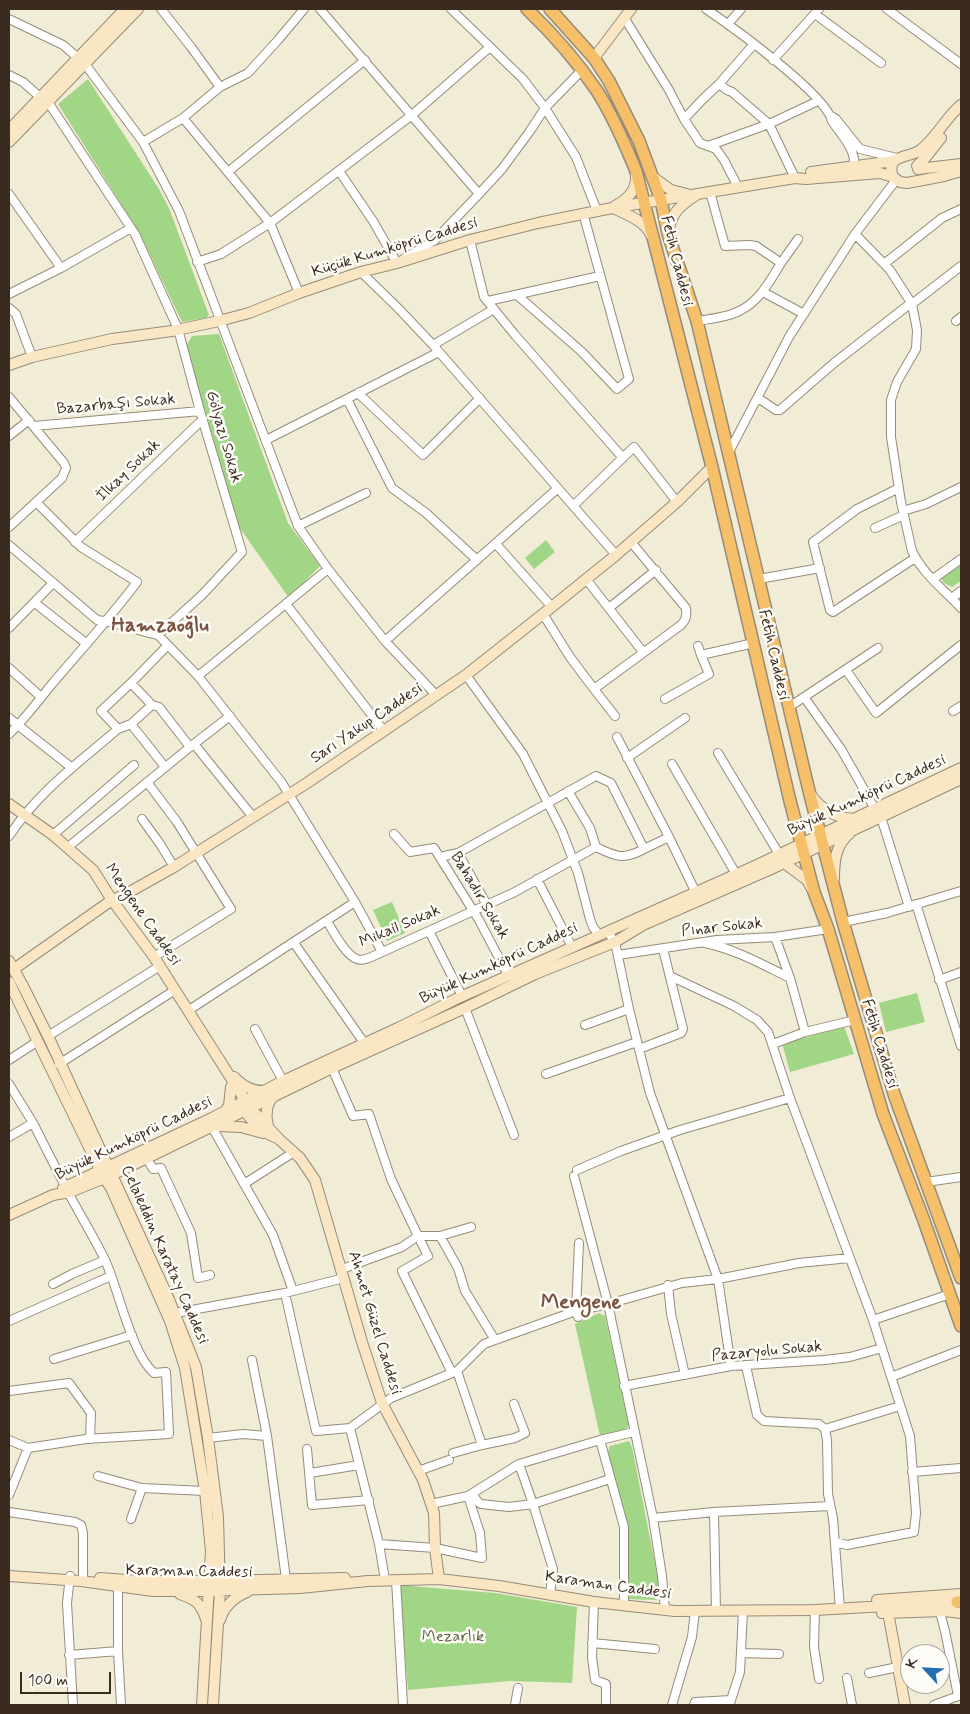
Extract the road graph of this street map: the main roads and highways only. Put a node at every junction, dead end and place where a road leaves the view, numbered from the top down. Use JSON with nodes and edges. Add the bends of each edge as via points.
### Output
{"nodes":[{"id":1,"x":527,"y":9,"type":"edge"},
{"id":2,"x":550,"y":9,"type":"edge"},
{"id":3,"x":961,"y":1278,"type":"edge"},
{"id":4,"x":961,"y":1326,"type":"edge"}],
"edges":[{"from":1,"to":4,"type":"main road","name":"Fetih Caddesi","via":[[582,70],[602,101],[636,171],[712,467],[814,892],[828,928],[883,1114]]},
{"from":2,"to":3,"type":"main road","name":"Fetih Caddesi","via":[[594,58],[609,81],[639,141],[661,200],[668,234],[697,321],[843,922],[894,1094]]}]}
